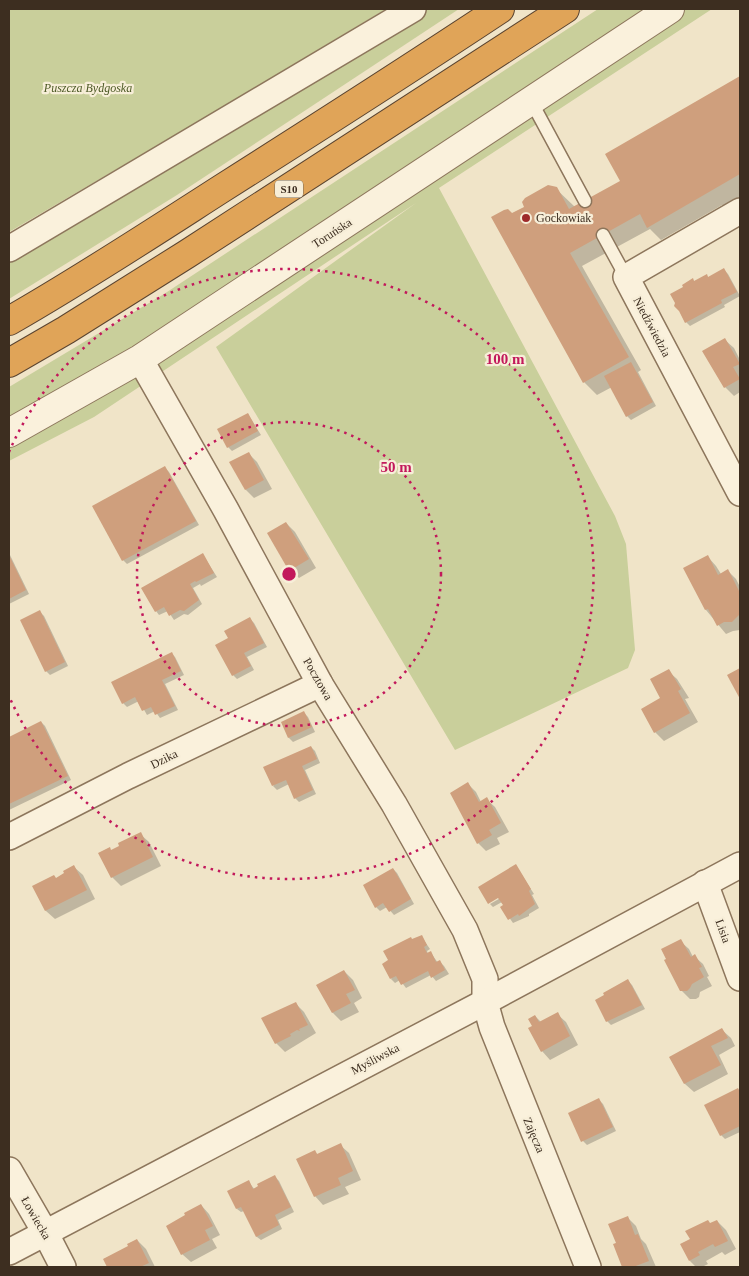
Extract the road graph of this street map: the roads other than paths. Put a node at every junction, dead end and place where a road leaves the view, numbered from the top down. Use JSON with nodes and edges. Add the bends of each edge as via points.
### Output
{"nodes":[{"id":1,"x":413,"y":9,"type":"edge"},
{"id":2,"x":500,"y":9,"type":"edge"},
{"id":3,"x":565,"y":9,"type":"edge"},
{"id":4,"x":660,"y":15,"type":"edge"},
{"id":5,"x":531,"y":101,"type":"junction"},
{"id":6,"x":585,"y":201,"type":"dead end"},
{"id":7,"x":740,"y":211,"type":"edge"},
{"id":8,"x":603,"y":235,"type":"dead end"},
{"id":9,"x":9,"y":249,"type":"edge"},
{"id":10,"x":626,"y":277,"type":"junction"},
{"id":11,"x":9,"y":321,"type":"edge"},
{"id":12,"x":140,"y":359,"type":"junction"},
{"id":13,"x":9,"y":363,"type":"edge"},
{"id":14,"x":9,"y":433,"type":"edge"},
{"id":15,"x":740,"y":493,"type":"edge"},
{"id":16,"x":320,"y":684,"type":"junction"},
{"id":17,"x":9,"y":837,"type":"edge"},
{"id":18,"x":740,"y":865,"type":"edge"},
{"id":19,"x":705,"y":883,"type":"junction"},
{"id":20,"x":740,"y":978,"type":"edge"},
{"id":21,"x":485,"y":1002,"type":"junction"},
{"id":22,"x":9,"y":1170,"type":"edge"},
{"id":23,"x":46,"y":1234,"type":"junction"},
{"id":24,"x":9,"y":1252,"type":"edge"},
{"id":25,"x":63,"y":1267,"type":"edge"},
{"id":26,"x":588,"y":1267,"type":"edge"}],
"edges":[{"from":1,"to":9,"type":"street"},
{"from":2,"to":11,"type":"highway","via":[[202,202]]},
{"from":3,"to":13,"type":"highway","number":"S10","via":[[187,254]]},
{"from":4,"to":5,"type":"street","name":"Toruńska"},
{"from":5,"to":6,"type":"lane"},
{"from":5,"to":12,"type":"street","name":"Toruńska"},
{"from":7,"to":10,"type":"street"},
{"from":8,"to":10,"type":"lane"},
{"from":10,"to":15,"type":"street","name":"Niedźwiedzia"},
{"from":12,"to":14,"type":"street","name":"Toruńska"},
{"from":12,"to":16,"type":"street","name":"Pocztowa","via":[[222,501]]},
{"from":16,"to":17,"type":"street","name":"Dzika"},
{"from":16,"to":21,"type":"street","name":"Pocztowa","via":[[394,804],[465,930],[485,978]]},
{"from":18,"to":19,"type":"street","name":"Myśliwska"},
{"from":19,"to":20,"type":"street","name":"Lisia"},
{"from":19,"to":21,"type":"street","name":"Myśliwska"},
{"from":21,"to":23,"type":"street","name":"Myśliwska"},
{"from":21,"to":26,"type":"street","name":"Zajęcza","via":[[513,1083]]},
{"from":22,"to":23,"type":"street","name":"Łowiecka"},
{"from":23,"to":24,"type":"street","name":"Myśliwska"},
{"from":23,"to":25,"type":"street","name":"Łowiecka"}]}
